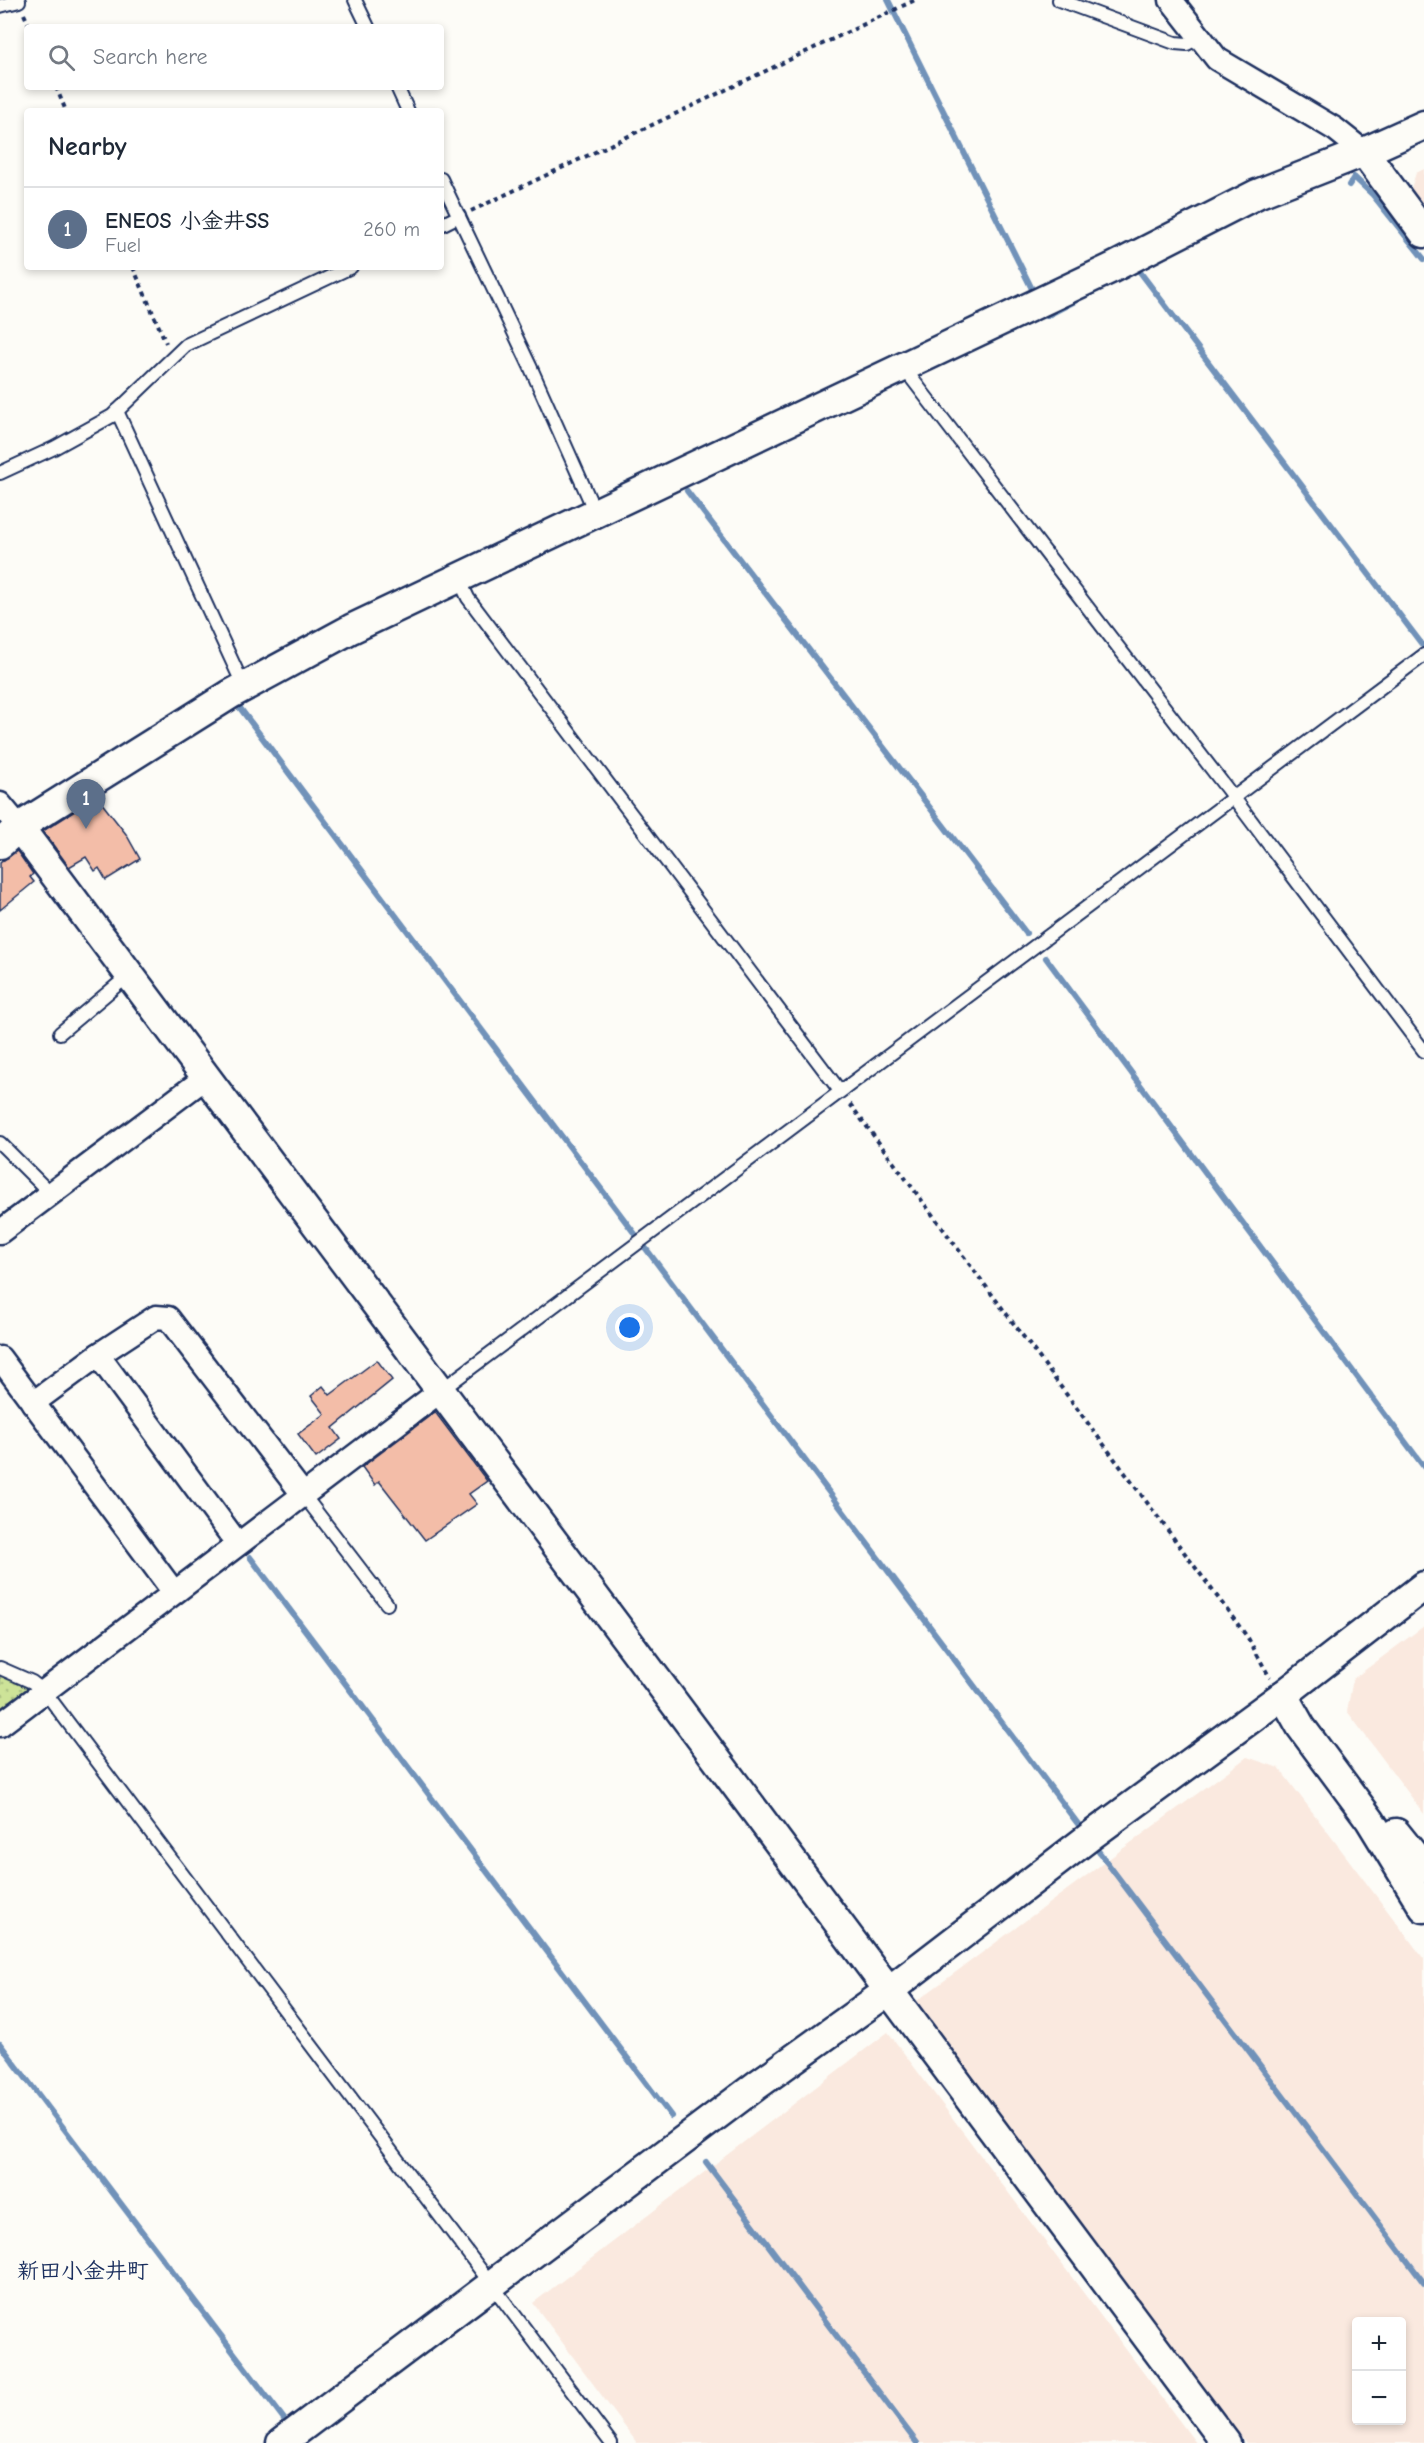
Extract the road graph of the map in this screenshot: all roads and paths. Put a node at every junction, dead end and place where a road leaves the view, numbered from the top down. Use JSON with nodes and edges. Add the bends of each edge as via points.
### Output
{"nodes":[{"id":1,"x":355,"y":0,"type":"edge"},
{"id":2,"x":915,"y":0,"type":"edge"},
{"id":3,"x":1059,"y":0,"type":"edge"},
{"id":4,"x":1171,"y":0,"type":"edge"},
{"id":5,"x":19,"y":2,"type":"dead end"},
{"id":6,"x":0,"y":6,"type":"edge"},
{"id":7,"x":367,"y":24,"type":"edge"},
{"id":8,"x":1200,"y":37,"type":"junction"},
{"id":9,"x":57,"y":90,"type":"edge"},
{"id":10,"x":398,"y":90,"type":"edge"},
{"id":11,"x":65,"y":108,"type":"edge"},
{"id":12,"x":407,"y":108,"type":"edge"},
{"id":13,"x":1424,"y":125,"type":"edge"},
{"id":14,"x":1364,"y":152,"type":"junction"},
{"id":15,"x":444,"y":185,"type":"edge"},
{"id":16,"x":459,"y":216,"type":"junction"},
{"id":17,"x":444,"y":224,"type":"edge"},
{"id":18,"x":1424,"y":233,"type":"edge"},
{"id":19,"x":134,"y":270,"type":"edge"},
{"id":20,"x":345,"y":270,"type":"edge"},
{"id":21,"x":172,"y":358,"type":"junction"},
{"id":22,"x":903,"y":367,"type":"junction"},
{"id":23,"x":117,"y":411,"type":"junction"},
{"id":24,"x":0,"y":473,"type":"edge"},
{"id":25,"x":596,"y":514,"type":"junction"},
{"id":26,"x":459,"y":579,"type":"junction"},
{"id":27,"x":1424,"y":655,"type":"edge"},
{"id":28,"x":244,"y":687,"type":"junction"},
{"id":29,"x":1234,"y":798,"type":"junction"},
{"id":30,"x":0,"y":804,"type":"edge"},
{"id":31,"x":9,"y":835,"type":"edge"},
{"id":32,"x":129,"y":975,"type":"junction"},
{"id":33,"x":60,"y":1033,"type":"dead end"},
{"id":34,"x":1424,"y":1051,"type":"edge"},
{"id":35,"x":205,"y":1078,"type":"junction"},
{"id":36,"x":840,"y":1091,"type":"junction"},
{"id":37,"x":0,"y":1143,"type":"edge"},
{"id":38,"x":51,"y":1194,"type":"junction"},
{"id":39,"x":0,"y":1232,"type":"edge"},
{"id":40,"x":98,"y":1355,"type":"junction"},
{"id":41,"x":0,"y":1358,"type":"edge"},
{"id":42,"x":439,"y":1392,"type":"junction"},
{"id":43,"x":33,"y":1403,"type":"junction"},
{"id":44,"x":302,"y":1493,"type":"junction"},
{"id":45,"x":237,"y":1543,"type":"junction"},
{"id":46,"x":1424,"y":1586,"type":"edge"},
{"id":47,"x":173,"y":1591,"type":"junction"},
{"id":48,"x":387,"y":1605,"type":"dead end"},
{"id":49,"x":0,"y":1668,"type":"edge"},
{"id":50,"x":45,"y":1692,"type":"junction"},
{"id":51,"x":1283,"y":1695,"type":"junction"},
{"id":52,"x":0,"y":1725,"type":"edge"},
{"id":53,"x":1424,"y":1868,"type":"edge"},
{"id":54,"x":1424,"y":1908,"type":"edge"},
{"id":55,"x":891,"y":1989,"type":"junction"},
{"id":56,"x":493,"y":2286,"type":"junction"},
{"id":57,"x":281,"y":2443,"type":"edge"},
{"id":58,"x":611,"y":2443,"type":"edge"},
{"id":59,"x":1226,"y":2443,"type":"edge"}],
"edges":[{"from":1,"to":7,"type":"lane"},
{"from":2,"to":16,"type":"path"},
{"from":3,"to":8,"type":"lane","via":[[1175,43],[1187,44]]},
{"from":4,"to":8,"type":"street"},
{"from":5,"to":6,"type":"lane"},
{"from":8,"to":14,"type":"street","via":[[1217,59],[1335,129]]},
{"from":9,"to":11,"type":"path"},
{"from":10,"to":12,"type":"lane"},
{"from":13,"to":14,"type":"street"},
{"from":14,"to":18,"type":"street"},
{"from":14,"to":22,"type":"street","via":[[1257,194]]},
{"from":15,"to":16,"type":"lane"},
{"from":16,"to":17,"type":"lane"},
{"from":16,"to":25,"type":"lane"},
{"from":19,"to":21,"type":"path"},
{"from":20,"to":21,"type":"lane","via":[[186,345]]},
{"from":21,"to":23,"type":"lane"},
{"from":22,"to":25,"type":"street"},
{"from":22,"to":29,"type":"lane"},
{"from":23,"to":24,"type":"lane","via":[[54,448]]},
{"from":23,"to":28,"type":"lane"},
{"from":25,"to":26,"type":"street"},
{"from":26,"to":28,"type":"street","via":[[351,629]]},
{"from":26,"to":36,"type":"lane","via":[[468,598]]},
{"from":27,"to":29,"type":"lane"},
{"from":28,"to":31,"type":"street"},
{"from":29,"to":34,"type":"lane"},
{"from":29,"to":36,"type":"lane"},
{"from":30,"to":31,"type":"street"},
{"from":31,"to":32,"type":"street"},
{"from":32,"to":33,"type":"lane"},
{"from":32,"to":35,"type":"street"},
{"from":35,"to":38,"type":"street"},
{"from":35,"to":42,"type":"street"},
{"from":36,"to":42,"type":"lane"},
{"from":36,"to":51,"type":"path","via":[[1248,1638],[1260,1664]]},
{"from":37,"to":38,"type":"lane"},
{"from":38,"to":39,"type":"street"},
{"from":40,"to":43,"type":"street"},
{"from":40,"to":44,"type":"street","via":[[156,1317],[168,1318]]},
{"from":40,"to":45,"type":"street"},
{"from":41,"to":43,"type":"street"},
{"from":42,"to":44,"type":"street"},
{"from":42,"to":55,"type":"street"},
{"from":43,"to":47,"type":"street"},
{"from":44,"to":45,"type":"street"},
{"from":44,"to":48,"type":"lane"},
{"from":45,"to":47,"type":"street"},
{"from":46,"to":51,"type":"street"},
{"from":47,"to":50,"type":"street"},
{"from":49,"to":50,"type":"lane"},
{"from":50,"to":52,"type":"street"},
{"from":50,"to":56,"type":"lane"},
{"from":51,"to":53,"type":"street","via":[[1312,1721]]},
{"from":51,"to":54,"type":"street","via":[[1301,1727],[1370,1820]]},
{"from":51,"to":55,"type":"street"},
{"from":55,"to":56,"type":"street","via":[[757,2085]]},
{"from":55,"to":59,"type":"street"},
{"from":56,"to":57,"type":"street"},
{"from":56,"to":58,"type":"lane"}]}
